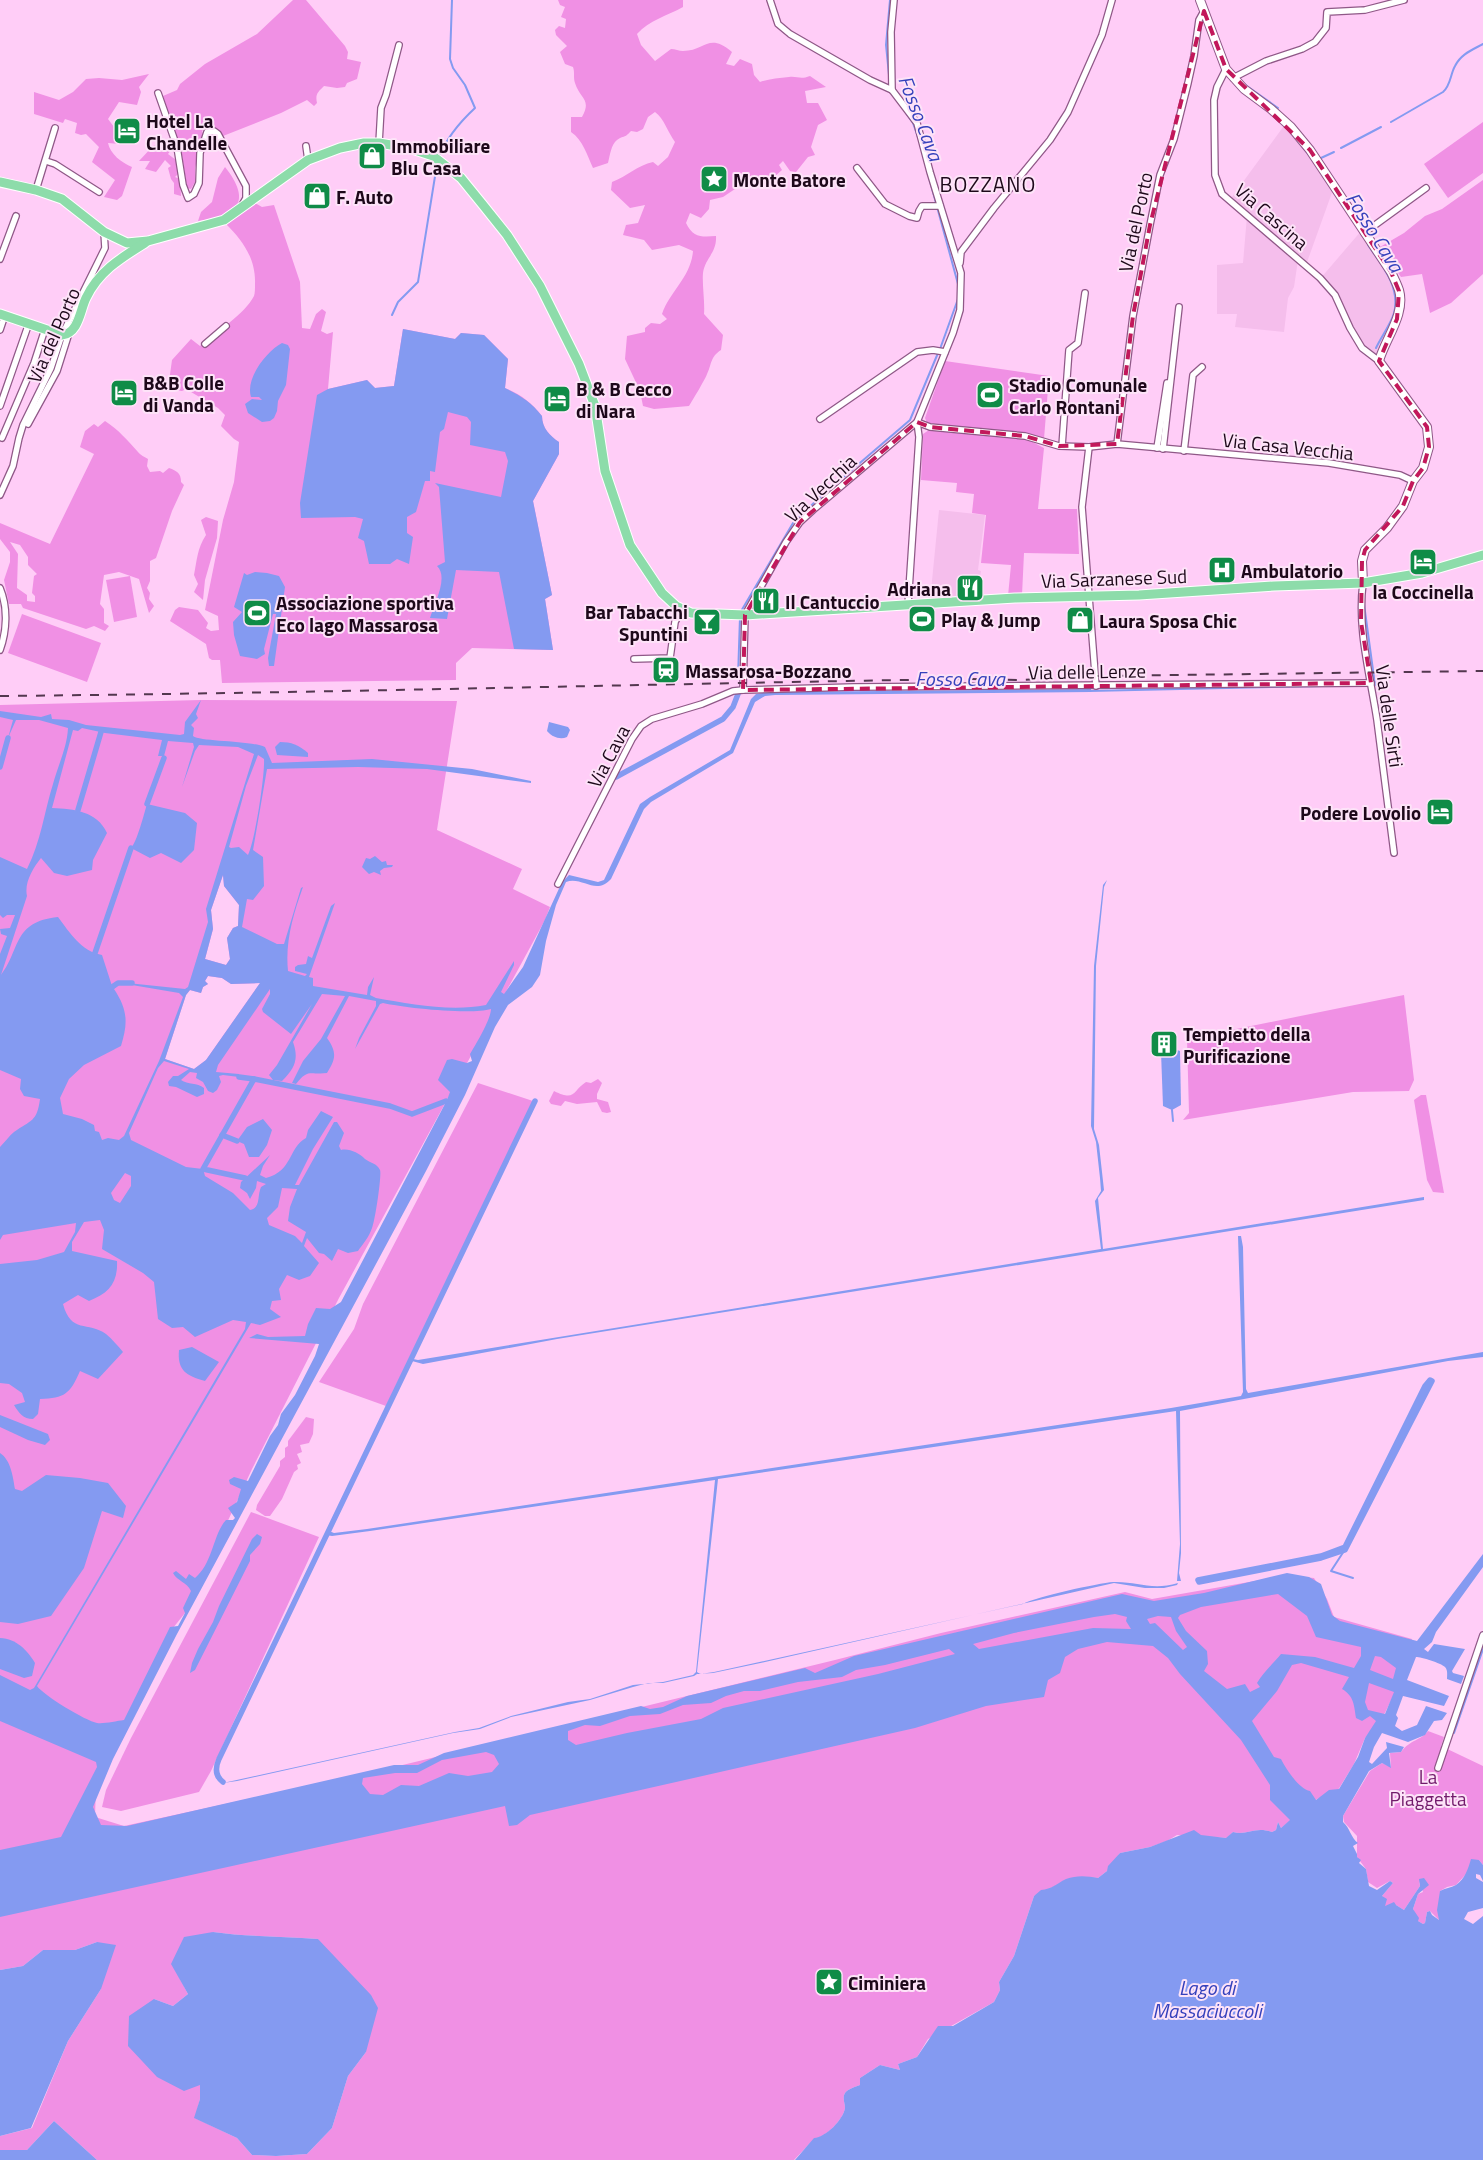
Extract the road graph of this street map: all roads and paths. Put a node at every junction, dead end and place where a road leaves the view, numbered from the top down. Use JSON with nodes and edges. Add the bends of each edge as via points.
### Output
{"nodes":[{"id":1,"x":770,"y":0,"type":"edge"},
{"id":2,"x":894,"y":0,"type":"edge"},
{"id":3,"x":1112,"y":0,"type":"edge"},
{"id":4,"x":1200,"y":0,"type":"edge"},
{"id":5,"x":1404,"y":0,"type":"edge"},
{"id":6,"x":1204,"y":11,"type":"junction"},
{"id":7,"x":399,"y":45,"type":"dead end"},
{"id":8,"x":1226,"y":69,"type":"junction"},
{"id":9,"x":1233,"y":78,"type":"junction"},
{"id":10,"x":891,"y":89,"type":"junction"},
{"id":11,"x":158,"y":93,"type":"dead end"},
{"id":12,"x":56,"y":128,"type":"dead end"},
{"id":13,"x":378,"y":143,"type":"junction"},
{"id":14,"x":306,"y":146,"type":"dead end"},
{"id":15,"x":308,"y":160,"type":"junction"},
{"id":16,"x":46,"y":161,"type":"junction"},
{"id":17,"x":857,"y":168,"type":"dead end"},
{"id":18,"x":0,"y":182,"type":"edge"},
{"id":19,"x":1426,"y":188,"type":"dead end"},
{"id":20,"x":36,"y":190,"type":"junction"},
{"id":21,"x":99,"y":192,"type":"dead end"},
{"id":22,"x":937,"y":207,"type":"junction"},
{"id":23,"x":240,"y":209,"type":"junction"},
{"id":24,"x":16,"y":216,"type":"dead end"},
{"id":25,"x":104,"y":232,"type":"junction"},
{"id":26,"x":1364,"y":233,"type":"junction"},
{"id":27,"x":148,"y":241,"type":"junction"},
{"id":28,"x":127,"y":243,"type":"junction"},
{"id":29,"x":127,"y":255,"type":"junction"},
{"id":30,"x":0,"y":259,"type":"edge"},
{"id":31,"x":960,"y":265,"type":"junction"},
{"id":32,"x":1085,"y":293,"type":"dead end"},
{"id":33,"x":1179,"y":307,"type":"dead end"},
{"id":34,"x":3,"y":314,"type":"edge"},
{"id":35,"x":28,"y":323,"type":"junction"},
{"id":36,"x":226,"y":326,"type":"dead end"},
{"id":37,"x":45,"y":329,"type":"junction"},
{"id":38,"x":0,"y":330,"type":"edge"},
{"id":39,"x":66,"y":334,"type":"junction"},
{"id":40,"x":205,"y":344,"type":"dead end"},
{"id":41,"x":942,"y":351,"type":"junction"},
{"id":42,"x":1379,"y":361,"type":"junction"},
{"id":43,"x":1202,"y":367,"type":"dead end"},
{"id":44,"x":1167,"y":383,"type":"dead end"},
{"id":45,"x":0,"y":406,"type":"edge"},
{"id":46,"x":820,"y":418,"type":"dead end"},
{"id":47,"x":917,"y":422,"type":"junction"},
{"id":48,"x":2,"y":438,"type":"dead end"},
{"id":49,"x":1117,"y":444,"type":"junction"},
{"id":50,"x":1062,"y":446,"type":"junction"},
{"id":51,"x":1089,"y":447,"type":"junction"},
{"id":52,"x":1160,"y":449,"type":"junction"},
{"id":53,"x":1184,"y":451,"type":"junction"},
{"id":54,"x":1413,"y":481,"type":"junction"},
{"id":55,"x":0,"y":495,"type":"edge"},
{"id":56,"x":1483,"y":555,"type":"edge"},
{"id":57,"x":1363,"y":583,"type":"junction"},
{"id":58,"x":0,"y":588,"type":"edge"},
{"id":59,"x":1089,"y":596,"type":"junction"},
{"id":60,"x":908,"y":605,"type":"junction"},
{"id":61,"x":682,"y":609,"type":"junction"},
{"id":62,"x":742,"y":615,"type":"junction"},
{"id":63,"x":0,"y":650,"type":"edge"},
{"id":64,"x":634,"y":659,"type":"dead end"},
{"id":65,"x":1371,"y":685,"type":"junction"},
{"id":66,"x":1096,"y":686,"type":"junction"},
{"id":67,"x":743,"y":690,"type":"junction"},
{"id":68,"x":1394,"y":853,"type":"dead end"},
{"id":69,"x":558,"y":884,"type":"dead end"},
{"id":70,"x":1483,"y":1634,"type":"edge"},
{"id":71,"x":1438,"y":1768,"type":"dead end"}],
"edges":[{"from":1,"to":10,"type":"street","via":[[778,24],[790,34]]},
{"from":2,"to":10,"type":"street"},
{"from":3,"to":31,"type":"street","via":[[1102,35],[1068,112],[1050,140],[961,252]]},
{"from":4,"to":6,"type":"street"},
{"from":5,"to":9,"type":"street","via":[[1365,10],[1327,12],[1326,28],[1315,42]]},
{"from":6,"to":8,"type":"street"},
{"from":6,"to":49,"type":"street","name":"Via del Porto","via":[[1199,20],[1174,140],[1160,175],[1140,274]]},
{"from":7,"to":13,"type":"street","via":[[381,108]]},
{"from":8,"to":9,"type":"street"},
{"from":8,"to":42,"type":"street","name":"Via Cascina","via":[[1214,100],[1215,175],[1222,194],[1314,272],[1335,295],[1362,348]]},
{"from":9,"to":26,"type":"street","via":[[1291,127],[1310,150]]},
{"from":10,"to":22,"type":"street","via":[[917,123]]},
{"from":11,"to":23,"type":"street","via":[[177,147],[188,198],[199,183],[200,153],[205,136],[207,132],[214,131],[246,186],[246,198]]},
{"from":12,"to":16,"type":"street"},
{"from":13,"to":15,"type":"main road","via":[[340,148]]},
{"from":13,"to":61,"type":"main road","via":[[410,148],[437,159],[461,178],[521,255],[579,364],[595,406],[605,471],[630,545],[662,593]]},
{"from":14,"to":15,"type":"street"},
{"from":15,"to":23,"type":"main road"},
{"from":16,"to":20,"type":"street"},
{"from":16,"to":21,"type":"street"},
{"from":17,"to":22,"type":"street","via":[[885,204],[909,216],[918,218],[922,206]]},
{"from":18,"to":20,"type":"main road"},
{"from":19,"to":26,"type":"street"},
{"from":20,"to":25,"type":"main road","via":[[62,199]]},
{"from":22,"to":31,"type":"street"},
{"from":23,"to":27,"type":"main road","via":[[224,220]]},
{"from":24,"to":30,"type":"street"},
{"from":25,"to":28,"type":"main road"},
{"from":25,"to":39,"type":"street","via":[[105,248]]},
{"from":26,"to":42,"type":"street","via":[[1391,272],[1401,304]]},
{"from":27,"to":28,"type":"main road"},
{"from":27,"to":29,"type":"main road","name":"Via del Porto"},
{"from":28,"to":29,"type":"main road"},
{"from":29,"to":39,"type":"main road","name":"Via del Porto","via":[[97,279],[75,328]]},
{"from":31,"to":41,"type":"street","via":[[960,310]]},
{"from":32,"to":50,"type":"street","via":[[1078,343],[1069,350]]},
{"from":33,"to":52,"type":"street"},
{"from":34,"to":35,"type":"main road"},
{"from":34,"to":38,"type":"street"},
{"from":35,"to":37,"type":"main road"},
{"from":35,"to":45,"type":"street"},
{"from":36,"to":40,"type":"street"},
{"from":37,"to":39,"type":"main road"},
{"from":37,"to":48,"type":"street"},
{"from":39,"to":55,"type":"street","name":"Via del Porto","via":[[19,438],[14,466]]},
{"from":41,"to":46,"type":"street","via":[[917,352]]},
{"from":41,"to":47,"type":"street"},
{"from":42,"to":54,"type":"street","via":[[1427,427],[1429,447],[1424,468]]},
{"from":43,"to":53,"type":"street","via":[[1193,375]]},
{"from":44,"to":52,"type":"street"},
{"from":47,"to":50,"type":"street","name":"Via Casa Vecchia","via":[[930,427],[1025,436]]},
{"from":47,"to":60,"type":"street","via":[[919,437]]},
{"from":47,"to":62,"type":"street","name":"Via Vecchia","via":[[800,522]]},
{"from":49,"to":51,"type":"street","name":"Via Casa Vecchia"},
{"from":49,"to":52,"type":"street","name":"Via Casa Vecchia"},
{"from":50,"to":51,"type":"street","name":"Via Casa Vecchia"},
{"from":51,"to":59,"type":"street","via":[[1082,507]]},
{"from":52,"to":53,"type":"street","name":"Via Casa Vecchia"},
{"from":53,"to":54,"type":"street","name":"Via Casa Vecchia","via":[[1329,463],[1400,475]]},
{"from":54,"to":57,"type":"street","via":[[1394,520],[1365,550]]},
{"from":56,"to":57,"type":"main road","name":"Via Sarzanese Sud","via":[[1422,573]]},
{"from":57,"to":59,"type":"main road","name":"Via Sarzanese Sud"},
{"from":57,"to":65,"type":"street","name":"Via delle Sirti","via":[[1361,622]]},
{"from":58,"to":63,"type":"street","via":[[5,608],[4,640]]},
{"from":59,"to":60,"type":"main road","name":"Via Sarzanese Sud"},
{"from":59,"to":66,"type":"street"},
{"from":60,"to":62,"type":"main road","name":"Via Sarzanese Sud"},
{"from":61,"to":62,"type":"main road","name":"Via Sarzanese Sud","via":[[701,615]]},
{"from":61,"to":64,"type":"street","via":[[675,622],[670,658]]},
{"from":62,"to":67,"type":"street"},
{"from":65,"to":66,"type":"street","name":"Via delle Lenze"},
{"from":65,"to":68,"type":"street","name":"Via delle Sirti"},
{"from":66,"to":67,"type":"street","name":"Via delle Lenze"},
{"from":67,"to":69,"type":"street","name":"Via Cava","via":[[652,719],[641,726]]},
{"from":70,"to":71,"type":"street"}]}
